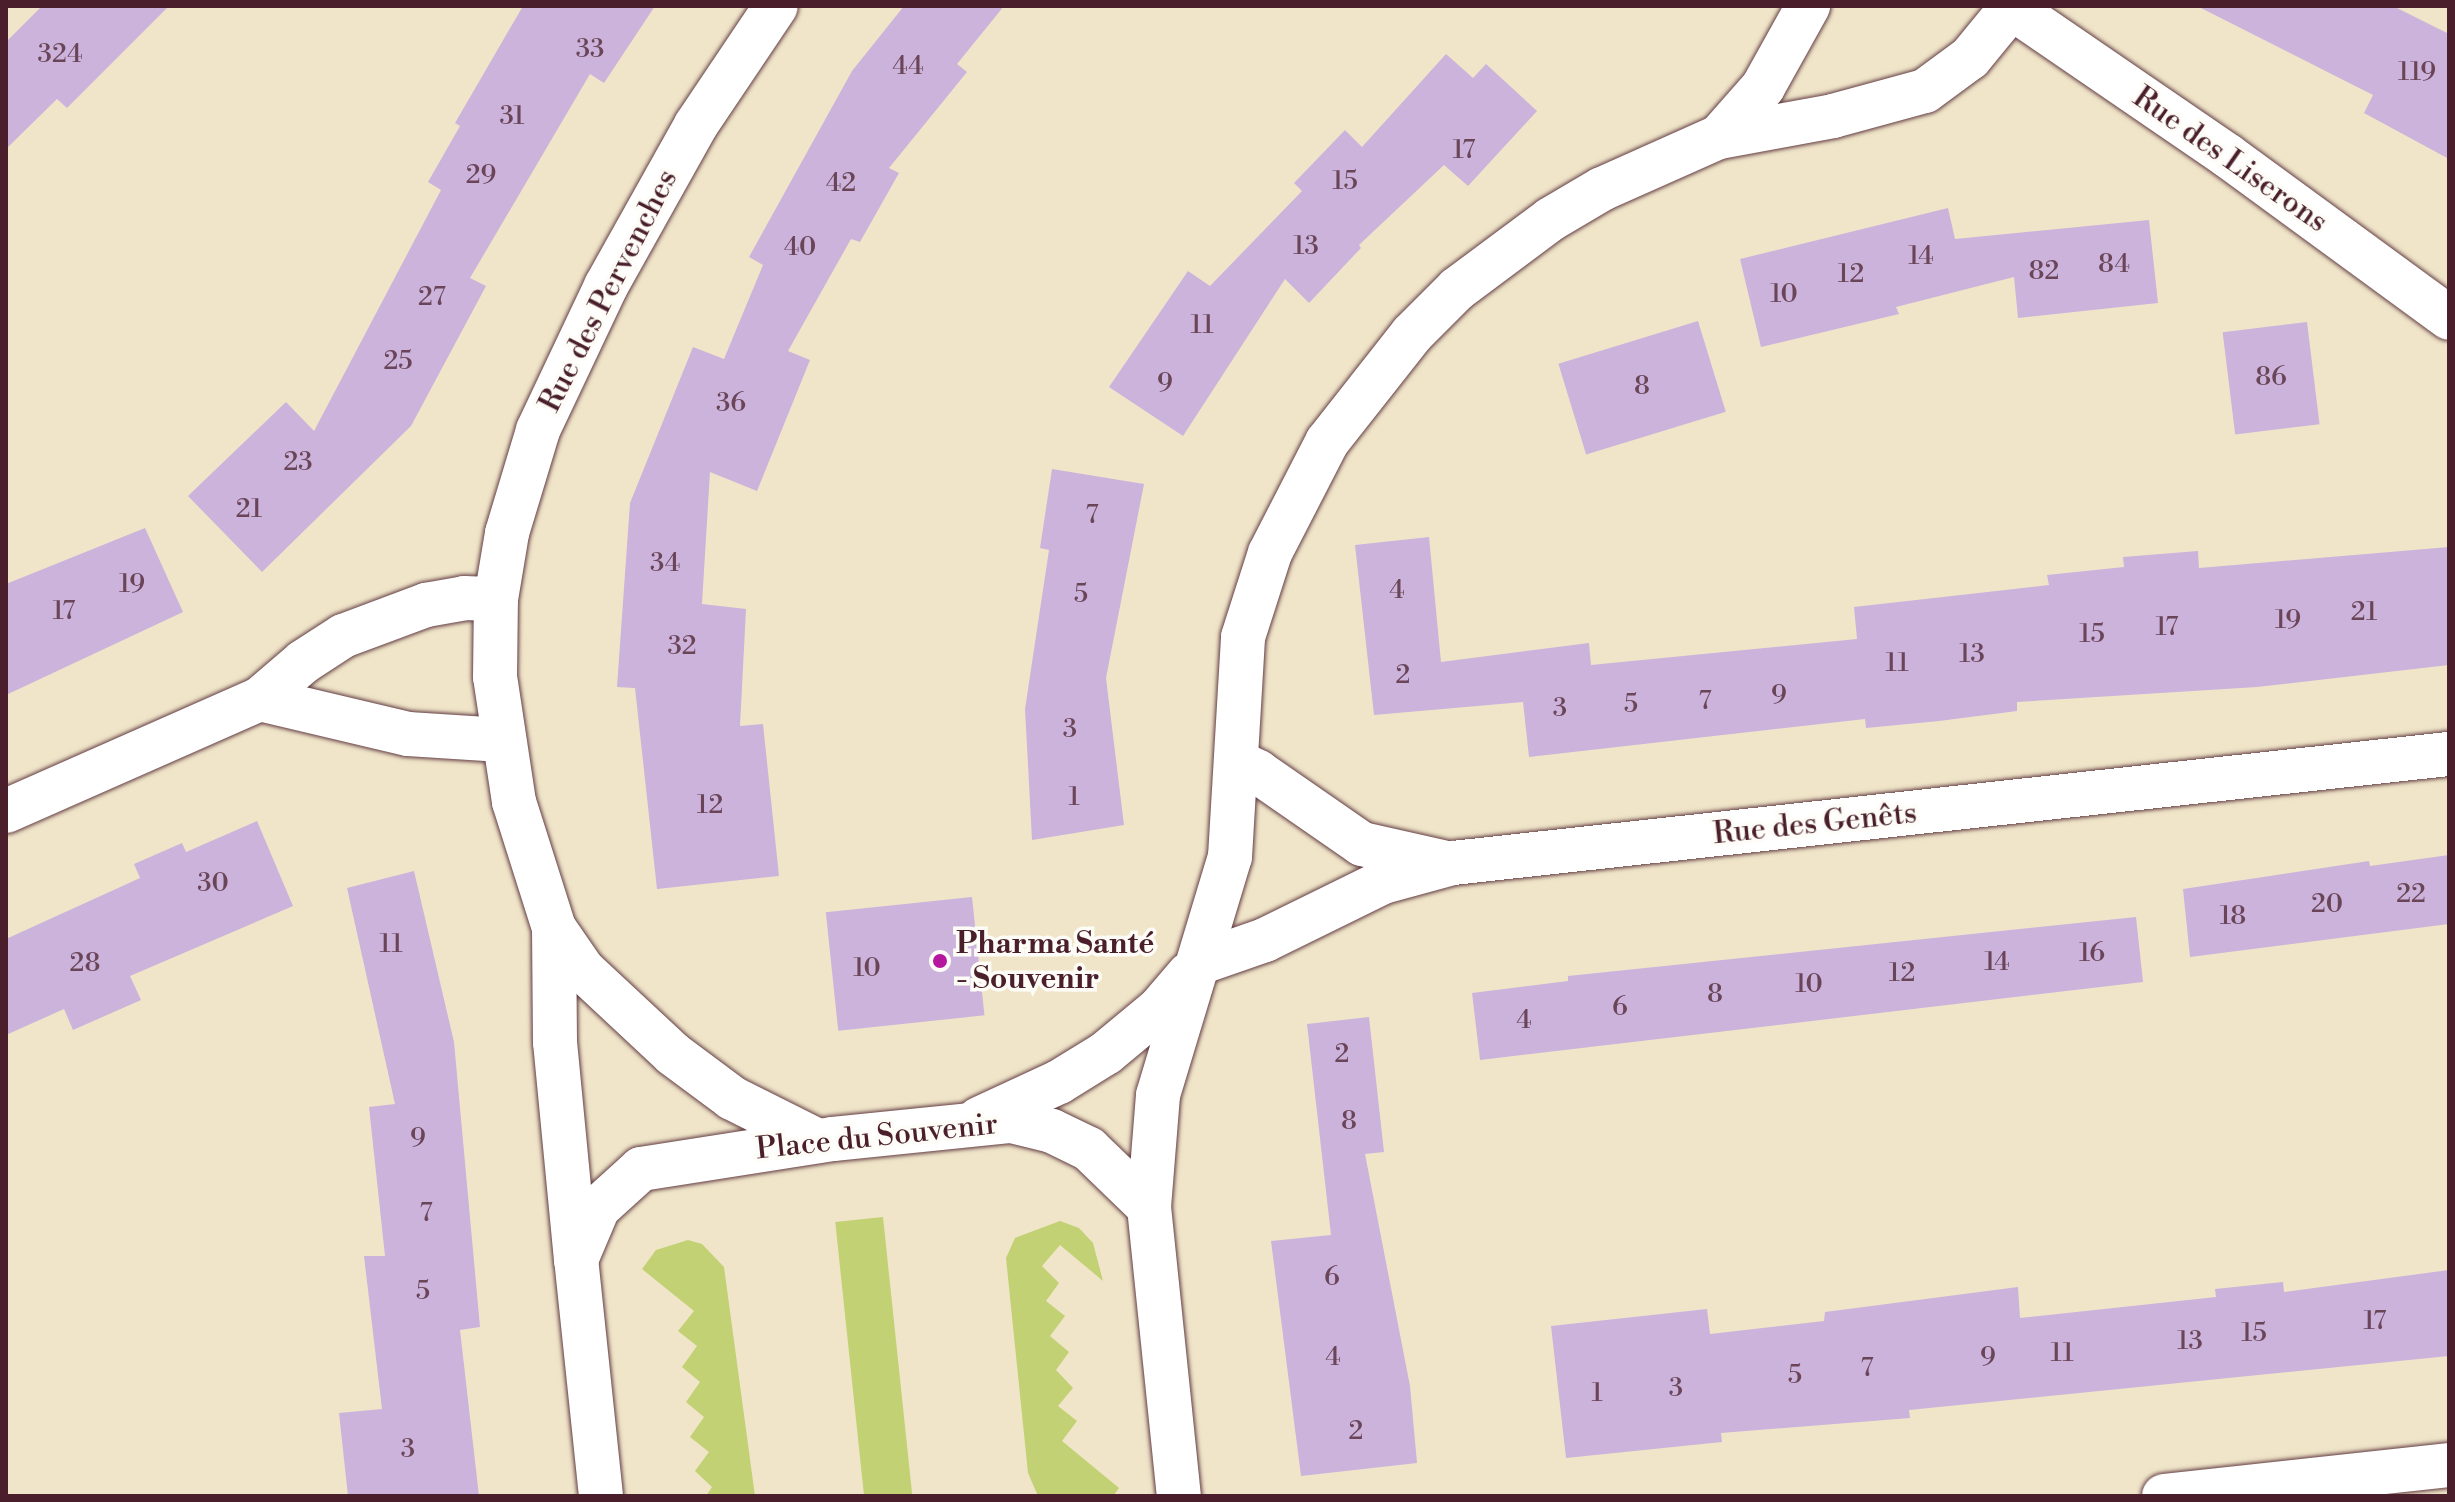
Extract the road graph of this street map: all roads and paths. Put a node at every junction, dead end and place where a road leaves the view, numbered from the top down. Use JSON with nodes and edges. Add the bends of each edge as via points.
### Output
{"nodes":[{"id":1,"x":776,"y":6,"type":"edge"},
{"id":2,"x":1808,"y":6,"type":"edge"},
{"id":3,"x":2010,"y":7,"type":"edge"},
{"id":4,"x":1719,"y":137,"type":"junction"},
{"id":5,"x":2449,"y":318,"type":"edge"},
{"id":6,"x":496,"y":599,"type":"junction"},
{"id":7,"x":260,"y":699,"type":"junction"},
{"id":8,"x":502,"y":740,"type":"junction"},
{"id":9,"x":2449,"y":754,"type":"edge"},
{"id":10,"x":1237,"y":762,"type":"junction"},
{"id":11,"x":6,"y":811,"type":"edge"},
{"id":12,"x":1453,"y":863,"type":"junction"},
{"id":13,"x":554,"y":928,"type":"junction"},
{"id":14,"x":1199,"y":963,"type":"junction"},
{"id":15,"x":969,"y":1122,"type":"junction"},
{"id":16,"x":818,"y":1141,"type":"junction"},
{"id":17,"x":1149,"y":1207,"type":"junction"},
{"id":18,"x":576,"y":1260,"type":"junction"},
{"id":19,"x":2449,"y":1465,"type":"edge"},
{"id":20,"x":601,"y":1496,"type":"edge"},
{"id":21,"x":1179,"y":1496,"type":"edge"},
{"id":22,"x":2164,"y":1496,"type":"edge"}],
"edges":[{"from":1,"to":6,"type":"street","name":"Rue des Pervenches","via":[[696,125],[573,353],[519,483]]},
{"from":2,"to":4,"type":"street","via":[[1763,87]]},
{"from":3,"to":4,"type":"street","via":[[1970,58],[1925,91],[1858,111]]},
{"from":3,"to":5,"type":"street","name":"Rue des Liserons","via":[[2228,156]]},
{"from":4,"to":10,"type":"street","via":[[1602,189],[1505,251],[1435,312],[1367,387],[1301,488],[1254,597],[1242,647]]},
{"from":6,"to":7,"type":"street","via":[[426,605],[366,626],[303,662]]},
{"from":6,"to":8,"type":"street","name":"Rue des Pervenches","via":[[495,677]]},
{"from":7,"to":8,"type":"street","via":[[408,734]]},
{"from":7,"to":11,"type":"street"},
{"from":8,"to":13,"type":"street","name":"Place du Souvenir","via":[[514,802]]},
{"from":9,"to":12,"type":"street","name":"Rue des Genêts"},
{"from":10,"to":12,"type":"street","via":[[1362,844]]},
{"from":10,"to":14,"type":"street","via":[[1230,857]]},
{"from":12,"to":14,"type":"street","name":"Rue des Genêts","via":[[1383,882],[1254,945]]},
{"from":13,"to":16,"type":"street","via":[[583,970],[673,1054],[732,1098]]},
{"from":13,"to":18,"type":"street","name":"Place du Souvenir","via":[[555,1042]]},
{"from":14,"to":15,"type":"street","via":[[1159,1009],[1106,1053],[1038,1093]]},
{"from":14,"to":17,"type":"street","via":[[1158,1095]]},
{"from":15,"to":16,"type":"street","name":"Place du Souvenir"},
{"from":15,"to":17,"type":"street","name":"Place du Souvenir","via":[[1011,1121],[1052,1131],[1089,1149]]},
{"from":16,"to":18,"type":"street","name":"Place du Souvenir","via":[[641,1169],[598,1208]]},
{"from":17,"to":21,"type":"street"},
{"from":18,"to":20,"type":"street","name":"Place du Souvenir"},
{"from":19,"to":22,"type":"street"}]}
